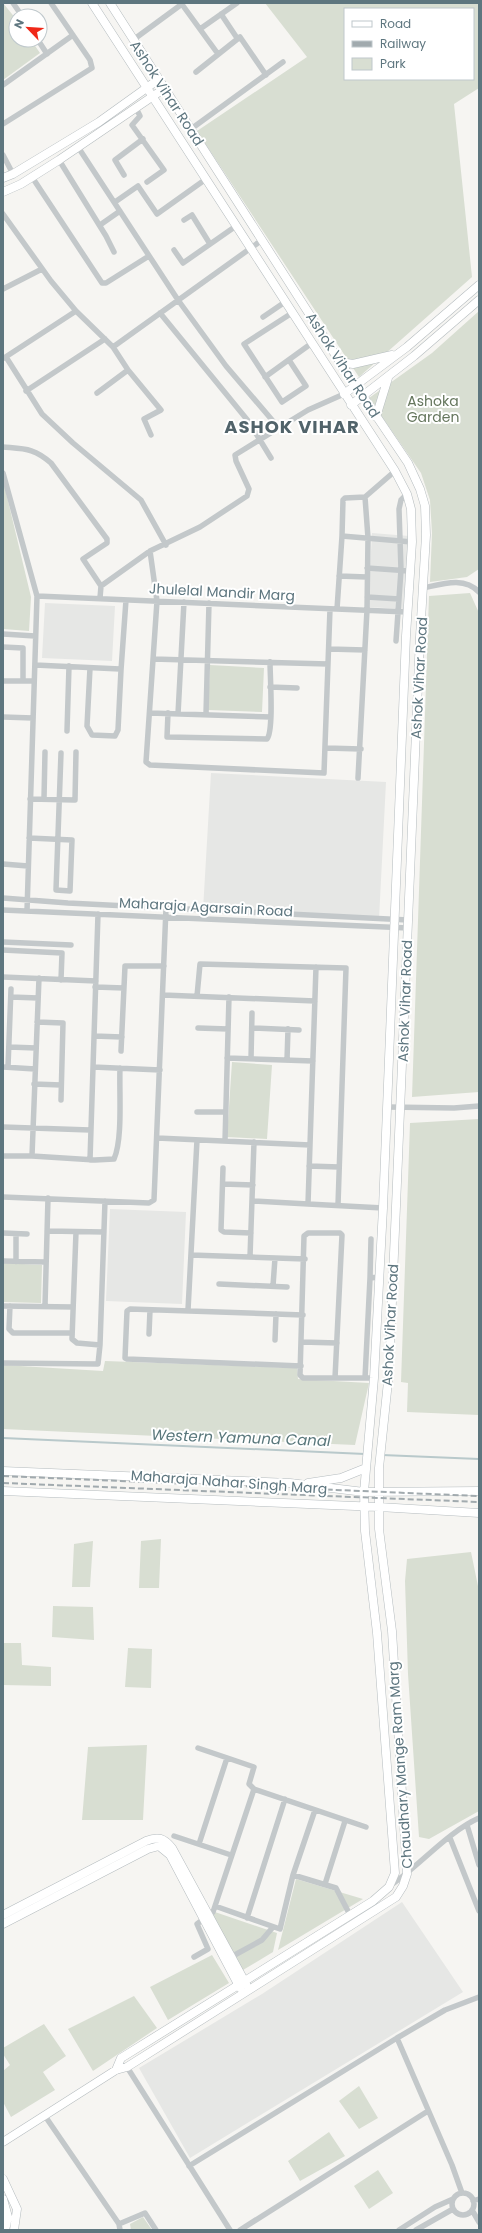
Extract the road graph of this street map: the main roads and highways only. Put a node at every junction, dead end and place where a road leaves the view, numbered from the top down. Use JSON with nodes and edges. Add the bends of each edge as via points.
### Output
{"nodes":[{"id":1,"x":92,"y":3,"type":"edge"},
{"id":2,"x":110,"y":3,"type":"edge"},
{"id":3,"x":159,"y":79,"type":"junction"},
{"id":4,"x":147,"y":88,"type":"junction"},
{"id":5,"x":165,"y":88,"type":"junction"},
{"id":6,"x":153,"y":97,"type":"junction"},
{"id":7,"x":3,"y":178,"type":"edge"},
{"id":8,"x":3,"y":192,"type":"edge"},
{"id":9,"x":479,"y":285,"type":"edge"},
{"id":10,"x":479,"y":300,"type":"edge"},
{"id":11,"x":398,"y":354,"type":"junction"},
{"id":12,"x":340,"y":362,"type":"junction"},
{"id":13,"x":388,"y":377,"type":"junction"},
{"id":14,"x":356,"y":386,"type":"junction"},
{"id":15,"x":344,"y":394,"type":"junction"},
{"id":16,"x":363,"y":396,"type":"junction"},
{"id":17,"x":351,"y":405,"type":"junction"},
{"id":18,"x":376,"y":417,"type":"junction"},
{"id":19,"x":366,"y":1468,"type":"junction"},
{"id":20,"x":379,"y":1468,"type":"joint"},
{"id":21,"x":3,"y":1471,"type":"edge"},
{"id":22,"x":301,"y":1485,"type":"junction"},
{"id":23,"x":479,"y":1491,"type":"edge"},
{"id":24,"x":3,"y":1492,"type":"edge"},
{"id":25,"x":364,"y":1492,"type":"junction"},
{"id":26,"x":379,"y":1492,"type":"junction"},
{"id":27,"x":364,"y":1506,"type":"junction"},
{"id":28,"x":379,"y":1507,"type":"junction"},
{"id":29,"x":479,"y":1513,"type":"edge"},
{"id":30,"x":3,"y":1915,"type":"edge"},
{"id":31,"x":207,"y":1917,"type":"junction"},
{"id":32,"x":3,"y":1924,"type":"edge"},
{"id":33,"x":241,"y":1983,"type":"junction"},
{"id":34,"x":246,"y":1991,"type":"junction"},
{"id":35,"x":116,"y":2070,"type":"junction"},
{"id":36,"x":3,"y":2142,"type":"edge"},
{"id":37,"x":3,"y":2179,"type":"edge"},
{"id":38,"x":3,"y":2199,"type":"edge"},
{"id":39,"x":5,"y":2230,"type":"edge"},
{"id":40,"x":14,"y":2230,"type":"edge"}],
"edges":[{"from":1,"to":4,"type":"main road","name":"Ashok Vihar Road"},
{"from":2,"to":3,"type":"main road","name":"Ashok Vihar Road"},
{"from":3,"to":4,"type":"main road"},
{"from":3,"to":5,"type":"main road","name":"Ashok Vihar Road"},
{"from":4,"to":6,"type":"main road","name":"Ashok Vihar Road"},
{"from":4,"to":7,"type":"main road","via":[[99,122]]},
{"from":5,"to":6,"type":"main road"},
{"from":5,"to":12,"type":"main road","name":"Ashok Vihar Road"},
{"from":6,"to":8,"type":"main road","via":[[59,160]]},
{"from":6,"to":15,"type":"main road","name":"Ashok Vihar Road"},
{"from":9,"to":11,"type":"main road"},
{"from":10,"to":13,"type":"main road"},
{"from":11,"to":12,"type":"main road","via":[[353,364]]},
{"from":11,"to":14,"type":"main road"},
{"from":12,"to":14,"type":"main road","name":"Ashok Vihar Road"},
{"from":13,"to":16,"type":"main road"},
{"from":13,"to":18,"type":"main road"},
{"from":14,"to":15,"type":"main road"},
{"from":14,"to":16,"type":"main road","name":"Ashok Vihar Road"},
{"from":15,"to":17,"type":"main road","name":"Ashok Vihar Road"},
{"from":16,"to":17,"type":"main road"},
{"from":16,"to":18,"type":"main road","name":"Ashok Vihar Road"},
{"from":17,"to":19,"type":"main road","name":"Ashok Vihar Road","via":[[396,471],[407,494],[411,509],[412,542],[383,1208]]},
{"from":18,"to":20,"type":"main road","name":"Ashok Vihar Road","via":[[408,463],[420,489],[425,506],[426,535],[389,1372]]},
{"from":19,"to":22,"type":"main road","via":[[341,1478]]},
{"from":19,"to":25,"type":"main road","name":"Chaudhary Mange Ram Marg"},
{"from":20,"to":26,"type":"main road","name":"Chaudhary Mange Ram Marg"},
{"from":21,"to":22,"type":"main road","name":"Maharaja Nahar Singh Marg"},
{"from":22,"to":25,"type":"main road","name":"Maharaja Nahar Singh Marg"},
{"from":23,"to":26,"type":"main road","name":"Maharaja Nahar Singh Marg"},
{"from":24,"to":27,"type":"main road","name":"Maharaja Nahar Singh Marg"},
{"from":25,"to":26,"type":"main road","name":"Maharaja Nahar Singh Marg"},
{"from":25,"to":27,"type":"main road","name":"Chaudhary Mange Ram Marg"},
{"from":26,"to":28,"type":"main road","name":"Chaudhary Mange Ram Marg"},
{"from":27,"to":28,"type":"main road","name":"Maharaja Nahar Singh Marg"},
{"from":27,"to":33,"type":"main road","name":"Chaudhary Mange Ram Marg","via":[[364,1531],[377,1631],[396,1867],[389,1887],[373,1900]]},
{"from":28,"to":29,"type":"main road","name":"Maharaja Nahar Singh Marg"},
{"from":28,"to":34,"type":"main road","name":"Chaudhary Mange Ram Marg","via":[[392,1631],[407,1874],[396,1898]]},
{"from":30,"to":31,"type":"main road","via":[[146,1841],[160,1838],[166,1840],[172,1848]]},
{"from":31,"to":32,"type":"main road","via":[[170,1855],[163,1848],[154,1846]]},
{"from":31,"to":33,"type":"main road"},
{"from":31,"to":33,"type":"main road","via":[[231,1957]]},
{"from":33,"to":34,"type":"main road"},
{"from":33,"to":35,"type":"main road","name":"Chaudhary Mange Ram Marg","via":[[121,2058]]},
{"from":34,"to":35,"type":"main road","name":"Chaudhary Mange Ram Marg","via":[[128,2066]]},
{"from":35,"to":36,"type":"main road","name":"Chaudhary Mange Ram Marg"},
{"from":37,"to":40,"type":"main road","via":[[17,2209]]},
{"from":38,"to":39,"type":"main road","via":[[8,2217]]}]}
